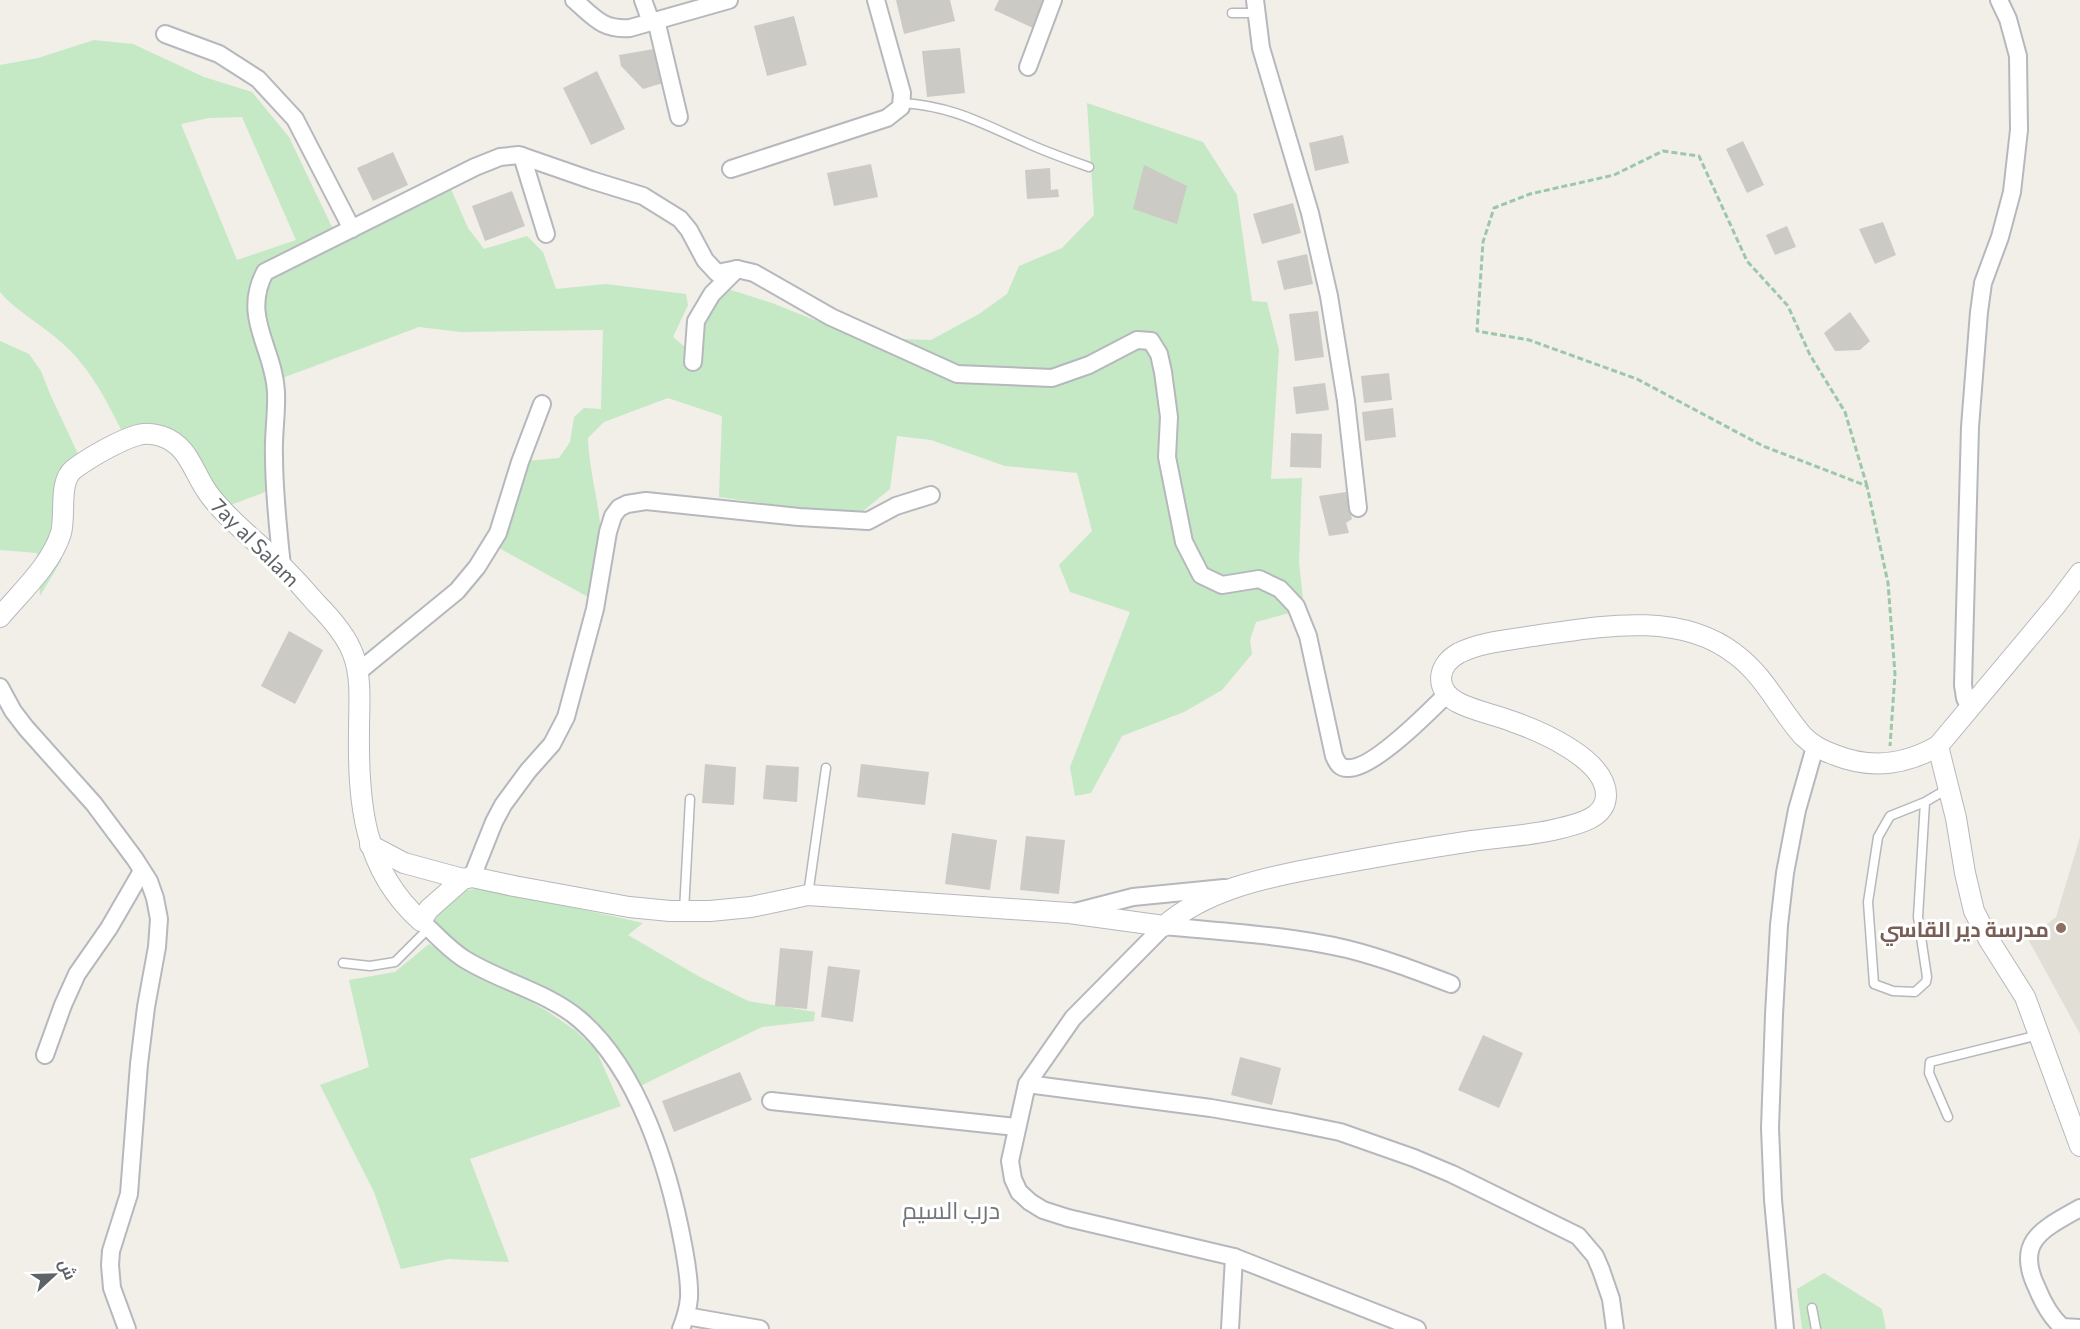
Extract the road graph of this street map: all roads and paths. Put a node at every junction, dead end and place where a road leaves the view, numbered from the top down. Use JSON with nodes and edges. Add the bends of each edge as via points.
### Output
{"nodes":[{"id":1,"x":574,"y":0,"type":"edge"},
{"id":2,"x":643,"y":0,"type":"edge"},
{"id":3,"x":729,"y":0,"type":"edge"},
{"id":4,"x":876,"y":0,"type":"edge"},
{"id":5,"x":1053,"y":0,"type":"edge"},
{"id":6,"x":1999,"y":0,"type":"edge"},
{"id":7,"x":1255,"y":6,"type":"edge"},
{"id":8,"x":1232,"y":13,"type":"dead end"},
{"id":9,"x":654,"y":21,"type":"junction"},
{"id":10,"x":165,"y":34,"type":"dead end"},
{"id":11,"x":1028,"y":67,"type":"dead end"},
{"id":12,"x":902,"y":103,"type":"junction"},
{"id":13,"x":678,"y":117,"type":"dead end"},
{"id":14,"x":522,"y":156,"type":"junction"},
{"id":15,"x":1089,"y":167,"type":"dead end"},
{"id":16,"x":730,"y":169,"type":"dead end"},
{"id":17,"x":352,"y":229,"type":"junction"},
{"id":18,"x":546,"y":234,"type":"dead end"},
{"id":19,"x":737,"y":269,"type":"junction"},
{"id":20,"x":693,"y":362,"type":"dead end"},
{"id":21,"x":542,"y":404,"type":"dead end"},
{"id":22,"x":1867,"y":486,"type":"junction"},
{"id":23,"x":931,"y":495,"type":"dead end"},
{"id":24,"x":1358,"y":508,"type":"dead end"},
{"id":25,"x":282,"y":566,"type":"junction"},
{"id":26,"x":2080,"y":573,"type":"edge"},
{"id":27,"x":0,"y":617,"type":"edge"},
{"id":28,"x":358,"y":672,"type":"junction"},
{"id":29,"x":0,"y":687,"type":"edge"},
{"id":30,"x":1447,"y":694,"type":"junction"},
{"id":31,"x":1970,"y":708,"type":"junction"},
{"id":32,"x":1938,"y":746,"type":"junction"},
{"id":33,"x":1815,"y":747,"type":"junction"},
{"id":34,"x":1889,"y":763,"type":"junction"},
{"id":35,"x":826,"y":768,"type":"dead end"},
{"id":36,"x":1950,"y":788,"type":"junction"},
{"id":37,"x":690,"y":799,"type":"dead end"},
{"id":38,"x":1925,"y":802,"type":"junction"},
{"id":39,"x":370,"y":845,"type":"junction"},
{"id":40,"x":142,"y":871,"type":"junction"},
{"id":41,"x":467,"y":878,"type":"junction"},
{"id":42,"x":1240,"y":886,"type":"junction"},
{"id":43,"x":808,"y":895,"type":"junction"},
{"id":44,"x":684,"y":911,"type":"junction"},
{"id":45,"x":1069,"y":914,"type":"junction"},
{"id":46,"x":425,"y":924,"type":"junction"},
{"id":47,"x":1164,"y":926,"type":"junction"},
{"id":48,"x":343,"y":963,"type":"dead end"},
{"id":49,"x":1451,"y":984,"type":"dead end"},
{"id":50,"x":2039,"y":1035,"type":"junction"},
{"id":51,"x":45,"y":1055,"type":"dead end"},
{"id":52,"x":1027,"y":1084,"type":"junction"},
{"id":53,"x":771,"y":1101,"type":"dead end"},
{"id":54,"x":1948,"y":1117,"type":"dead end"},
{"id":55,"x":1016,"y":1127,"type":"junction"},
{"id":56,"x":2080,"y":1146,"type":"edge"},
{"id":57,"x":2080,"y":1208,"type":"edge"},
{"id":58,"x":1234,"y":1257,"type":"junction"},
{"id":59,"x":1812,"y":1308,"type":"dead end"},
{"id":60,"x":683,"y":1323,"type":"edge"},
{"id":61,"x":2080,"y":1328,"type":"edge"},
{"id":62,"x":127,"y":1329,"type":"edge"},
{"id":63,"x":760,"y":1329,"type":"edge"},
{"id":64,"x":1230,"y":1329,"type":"edge"},
{"id":65,"x":1417,"y":1329,"type":"edge"},
{"id":66,"x":1616,"y":1329,"type":"edge"},
{"id":67,"x":1785,"y":1329,"type":"edge"},
{"id":68,"x":1816,"y":1329,"type":"edge"}],
"edges":[{"from":1,"to":9,"type":"street","via":[[599,22],[616,29]]},
{"from":2,"to":9,"type":"street"},
{"from":3,"to":9,"type":"street"},
{"from":4,"to":12,"type":"street"},
{"from":5,"to":11,"type":"street"},
{"from":6,"to":31,"type":"street","via":[[2018,56],[2019,130],[2012,192],[1983,283],[1973,381],[1963,685]]},
{"from":7,"to":8,"type":"lane"},
{"from":7,"to":24,"type":"street","via":[[1261,48],[1310,213],[1329,296]]},
{"from":9,"to":13,"type":"street"},
{"from":10,"to":17,"type":"street","via":[[219,54],[258,79],[296,119]]},
{"from":12,"to":15,"type":"lane","via":[[959,112]]},
{"from":12,"to":16,"type":"street","via":[[894,114],[873,123]]},
{"from":14,"to":17,"type":"street","via":[[510,154],[475,167]]},
{"from":14,"to":18,"type":"street"},
{"from":14,"to":19,"type":"street","via":[[643,196],[680,219],[717,273]]},
{"from":17,"to":25,"type":"street","via":[[265,272],[257,287],[258,321],[276,389],[274,488]]},
{"from":19,"to":20,"type":"street","via":[[712,294],[696,321]]},
{"from":19,"to":30,"type":"street","via":[[754,273],[831,317],[957,374],[1052,378],[1089,365],[1137,340],[1150,341],[1159,354],[1163,372],[1167,457],[1184,542],[1201,575],[1222,585],[1259,579],[1280,589],[1296,606],[1308,636],[1338,765],[1357,767],[1387,748],[1412,730]]},
{"from":21,"to":28,"type":"street","via":[[498,533],[477,567],[457,591]]},
{"from":22,"to":22,"type":"path","via":[[1763,446],[1637,379],[1529,340],[1477,331],[1483,242],[1494,208],[1530,194],[1614,175],[1663,151],[1699,156],[1747,261],[1788,306],[1810,355],[1845,412]]},
{"from":22,"to":34,"type":"path","via":[[1888,583],[1895,674]]},
{"from":23,"to":41,"type":"street","via":[[896,506],[868,521],[646,501],[619,508],[608,532],[595,609],[563,724],[552,744],[503,805]]},
{"from":25,"to":27,"type":"street","name":"7ay al Salam","via":[[221,509],[183,450],[159,435],[139,435],[70,472],[64,488],[64,521],[56,546]]},
{"from":25,"to":28,"type":"street","name":"7ay al Salam","via":[[345,639]]},
{"from":26,"to":31,"type":"street"},
{"from":28,"to":39,"type":"street","name":"7ay al Salam","via":[[360,777]]},
{"from":29,"to":40,"type":"street","via":[[12,711],[94,804]]},
{"from":30,"to":33,"type":"street","via":[[1441,676],[1444,666],[1473,647],[1598,626],[1633,624],[1667,628],[1705,637],[1735,654],[1769,688],[1801,734]]},
{"from":30,"to":42,"type":"street","via":[[1468,707],[1531,728],[1577,753],[1600,775],[1605,786],[1602,809],[1577,824],[1538,833],[1395,853]]},
{"from":31,"to":32,"type":"street"},
{"from":32,"to":34,"type":"street","via":[[1910,759]]},
{"from":32,"to":36,"type":"street"},
{"from":33,"to":34,"type":"street","via":[[1852,762]]},
{"from":33,"to":67,"type":"street","via":[[1785,873],[1774,1015],[1770,1128]]},
{"from":35,"to":43,"type":"lane"},
{"from":36,"to":38,"type":"lane"},
{"from":36,"to":50,"type":"street","via":[[1974,911],[2025,997]]},
{"from":37,"to":44,"type":"lane"},
{"from":38,"to":38,"type":"lane","via":[[1918,917],[1928,977],[1915,992],[1893,991],[1874,984],[1868,902],[1878,837],[1890,816]]},
{"from":39,"to":41,"type":"street","via":[[404,863]]},
{"from":39,"to":46,"type":"street","name":"7ay al Salam","via":[[376,861],[410,911]]},
{"from":40,"to":51,"type":"street","via":[[77,974]]},
{"from":40,"to":62,"type":"street","via":[[156,898],[157,947],[139,1064],[129,1194],[110,1265],[112,1288]]},
{"from":41,"to":44,"type":"street","via":[[629,907]]},
{"from":41,"to":46,"type":"street","via":[[429,909]]},
{"from":42,"to":45,"type":"street","via":[[1133,897]]},
{"from":42,"to":47,"type":"street","via":[[1198,902]]},
{"from":43,"to":44,"type":"street","via":[[751,907]]},
{"from":43,"to":45,"type":"street"},
{"from":45,"to":47,"type":"street"},
{"from":46,"to":48,"type":"lane","via":[[395,963]]},
{"from":46,"to":60,"type":"street","via":[[464,959],[577,1017],[620,1067],[651,1131],[671,1194],[686,1265],[689,1298]]},
{"from":47,"to":49,"type":"street","via":[[1264,935],[1336,947],[1388,960]]},
{"from":47,"to":52,"type":"street","via":[[1073,1018]]},
{"from":50,"to":54,"type":"lane","via":[[1930,1062],[1929,1073]]},
{"from":50,"to":56,"type":"street"},
{"from":52,"to":55,"type":"street"},
{"from":52,"to":66,"type":"street","via":[[1211,1108],[1341,1131],[1414,1158],[1578,1236],[1601,1270]]},
{"from":53,"to":55,"type":"street"},
{"from":55,"to":58,"type":"street","via":[[1010,1161],[1013,1179],[1019,1192],[1043,1210]]},
{"from":57,"to":61,"type":"street","via":[[2036,1237],[2028,1259],[2031,1277],[2052,1318],[2062,1327]]},
{"from":58,"to":64,"type":"street"},
{"from":58,"to":65,"type":"street"},
{"from":59,"to":68,"type":"lane"},
{"from":60,"to":63,"type":"street"}]}
